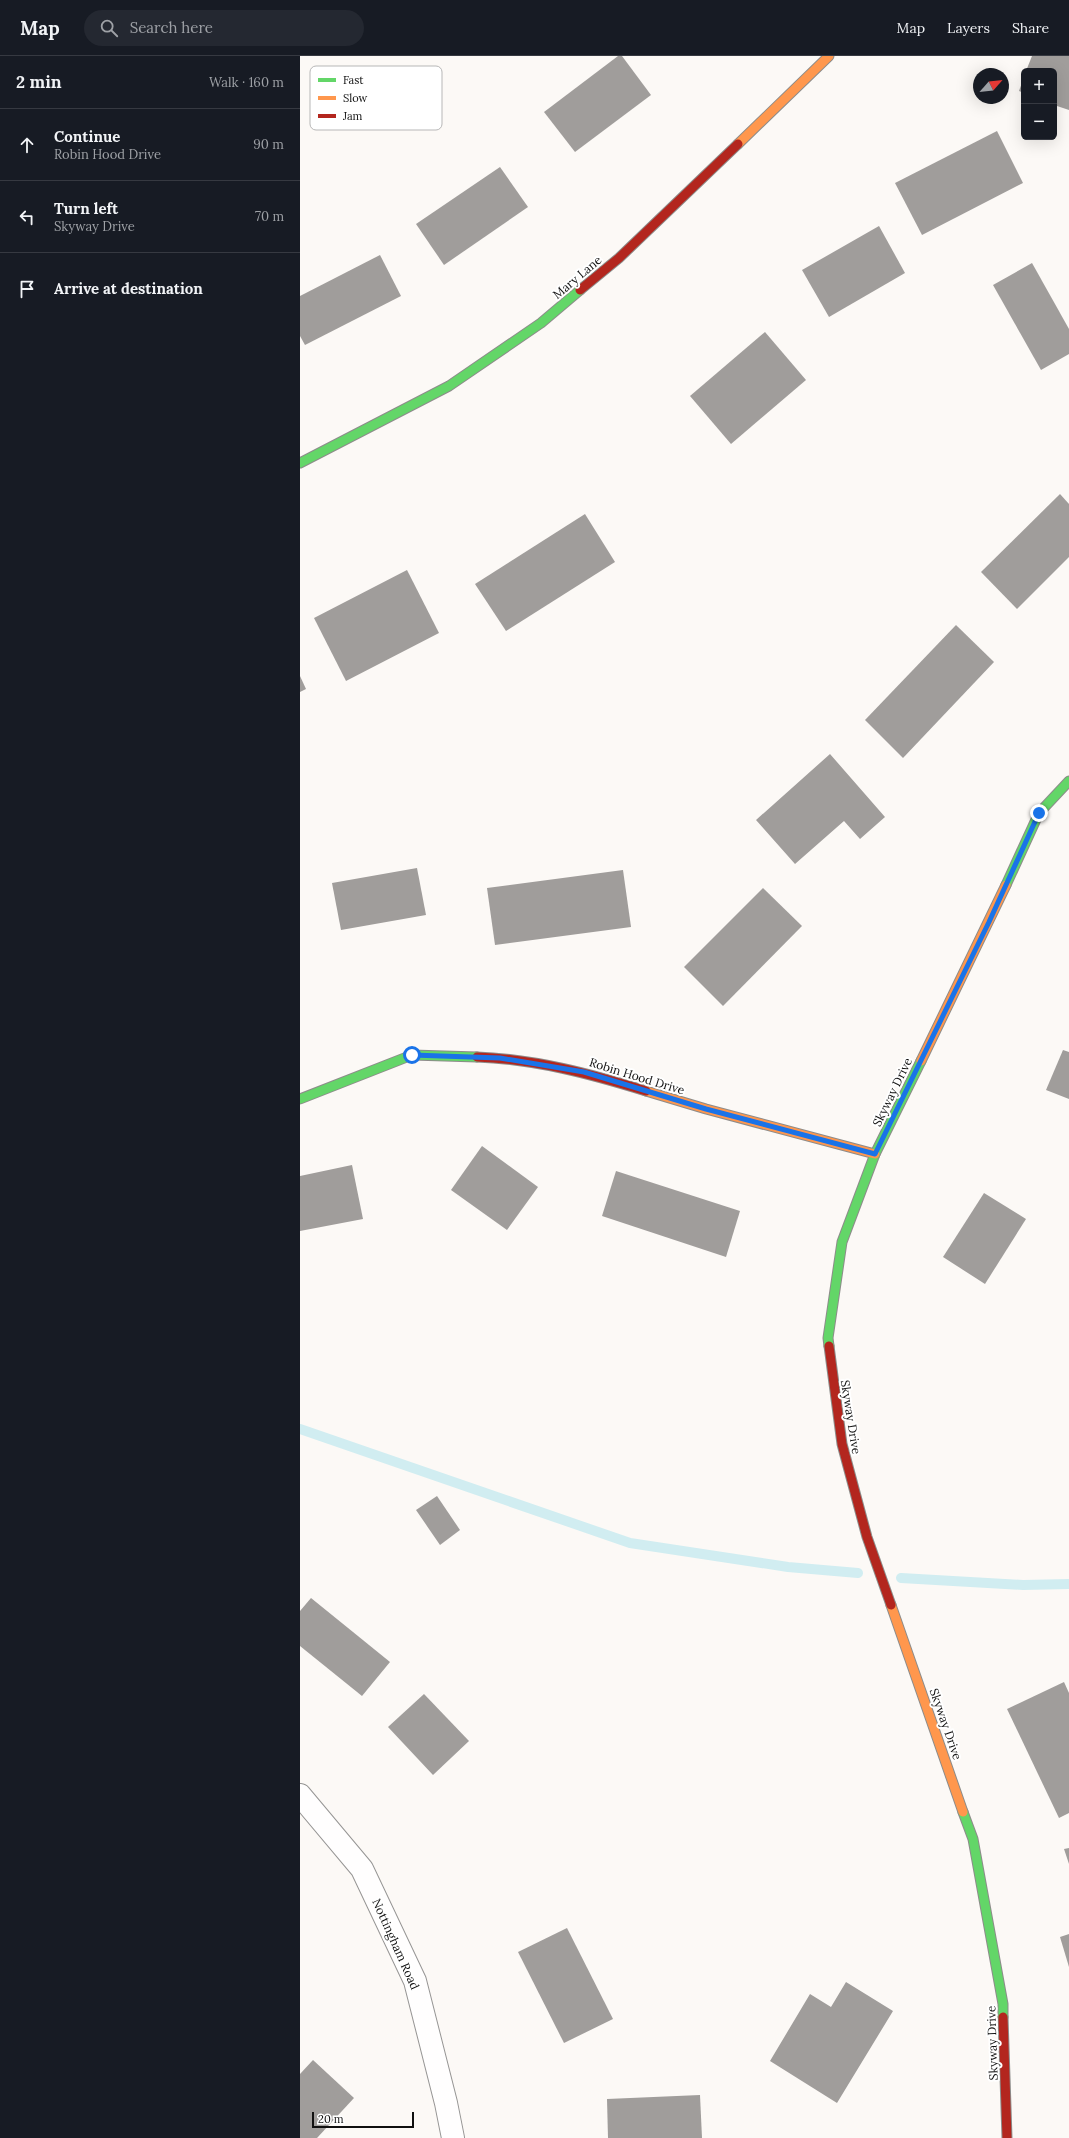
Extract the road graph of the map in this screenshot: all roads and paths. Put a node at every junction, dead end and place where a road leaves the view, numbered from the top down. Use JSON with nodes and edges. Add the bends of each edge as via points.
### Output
{"nodes":[{"id":1,"x":829,"y":56,"type":"edge"},
{"id":2,"x":300,"y":463,"type":"edge"},
{"id":3,"x":1069,"y":781,"type":"edge"},
{"id":4,"x":300,"y":1099,"type":"edge"},
{"id":5,"x":875,"y":1154,"type":"junction"},
{"id":6,"x":300,"y":1795,"type":"edge"},
{"id":7,"x":453,"y":2138,"type":"edge"},
{"id":8,"x":1007,"y":2138,"type":"edge"}],
"edges":[{"from":1,"to":2,"type":"street","name":"Mary Lane","via":[[636,242],[541,323],[449,386]]},
{"from":3,"to":5,"type":"street","name":"Skyway Drive","via":[[1039,813],[989,922]]},
{"from":4,"to":5,"type":"street","name":"Robin Hood Drive","via":[[412,1055],[500,1058],[584,1072],[706,1109]]},
{"from":5,"to":8,"type":"street","name":"Skyway Drive","via":[[842,1242],[828,1338],[842,1444],[867,1537],[973,1839],[1003,2004]]},
{"from":6,"to":7,"type":"street","name":"Nottingham Road","via":[[362,1869],[415,1981]]}]}
